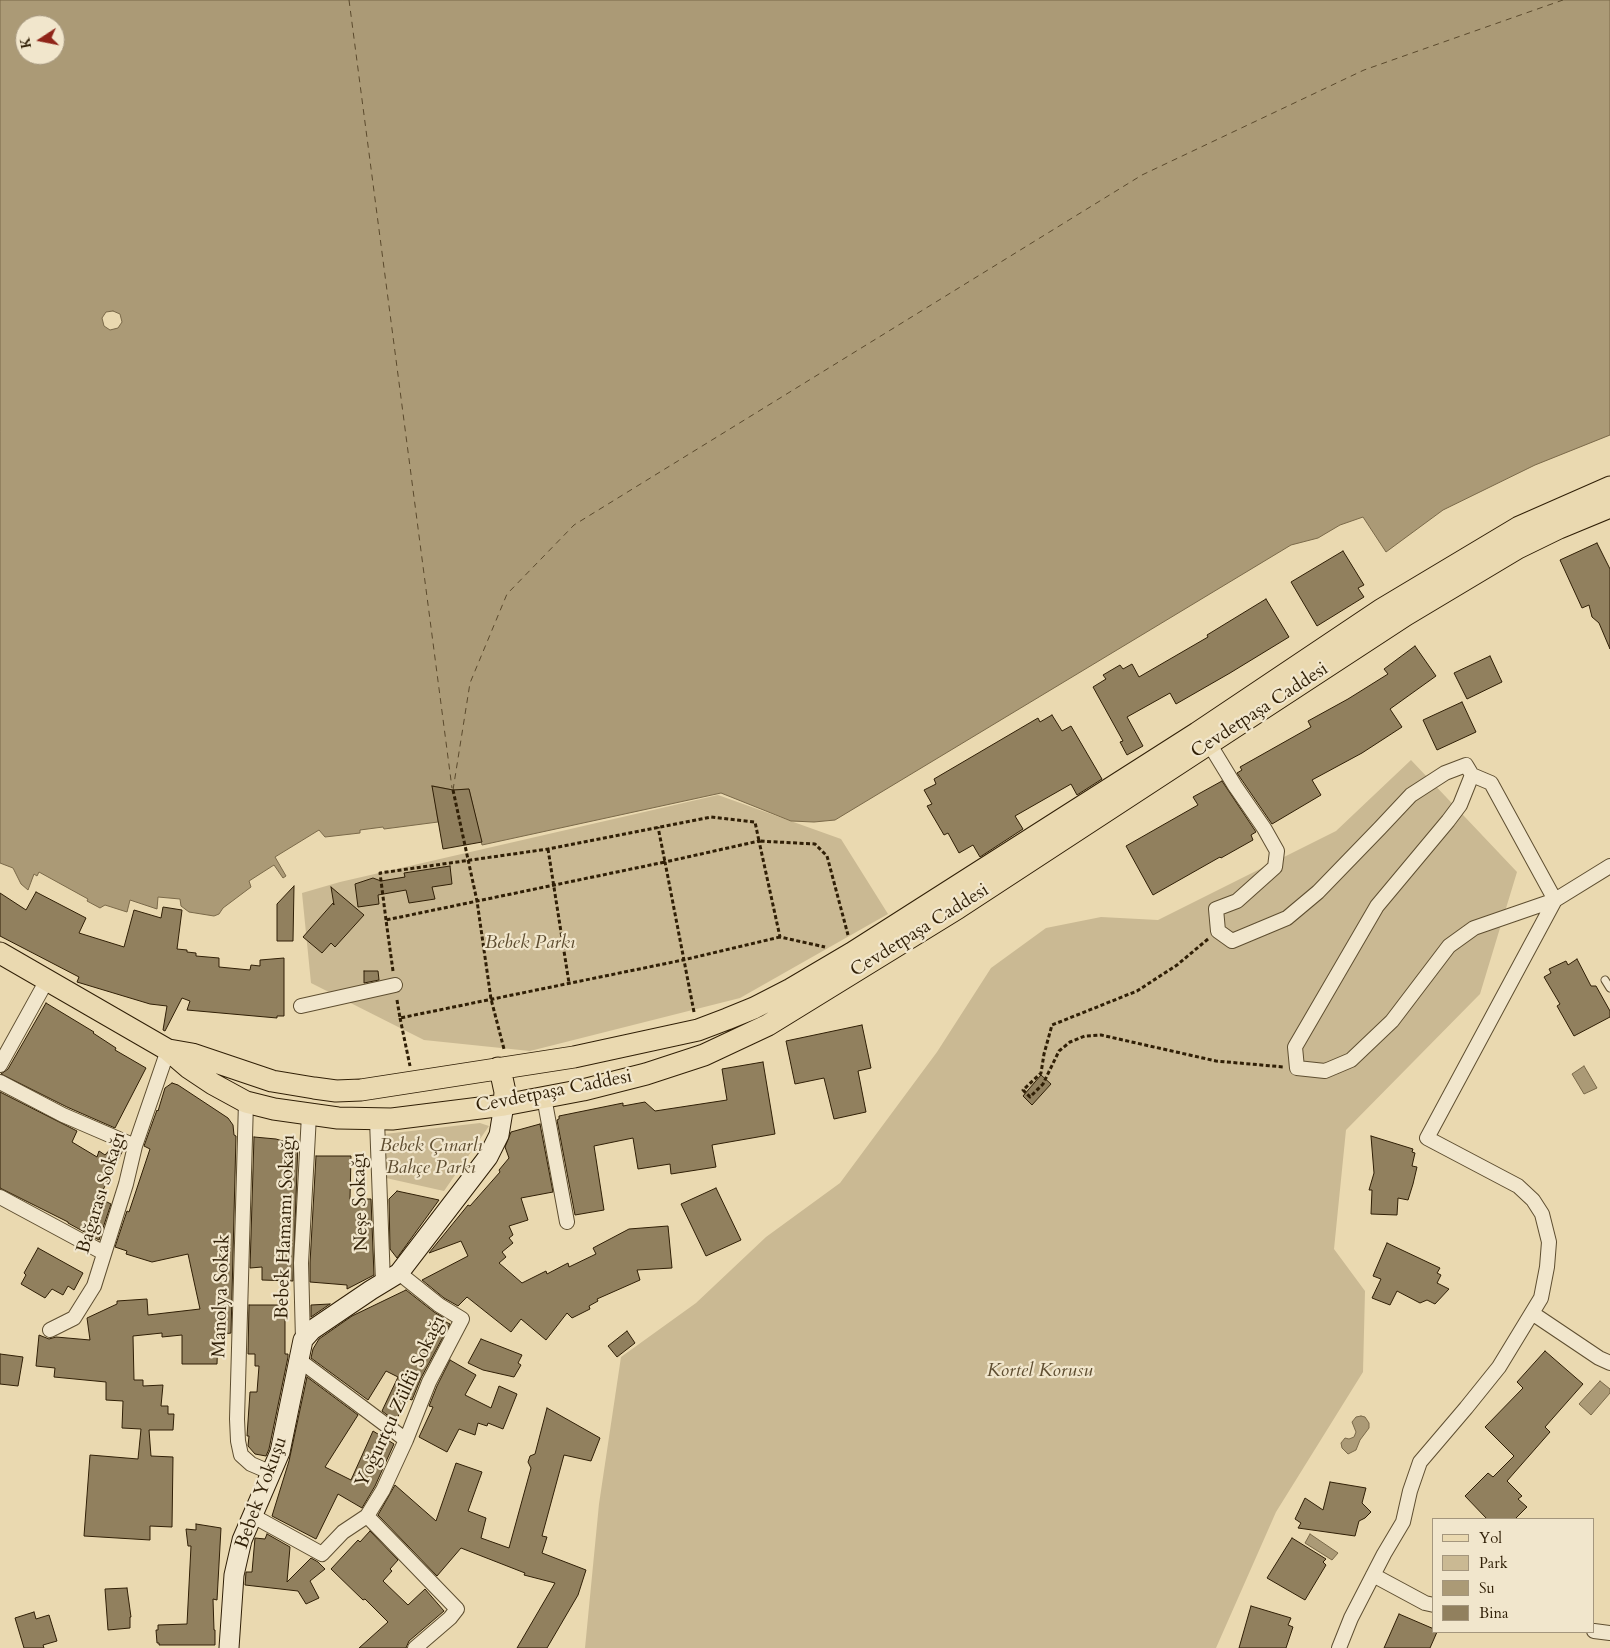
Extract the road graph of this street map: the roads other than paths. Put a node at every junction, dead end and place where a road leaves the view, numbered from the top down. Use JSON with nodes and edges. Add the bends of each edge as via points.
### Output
{"nodes":[{"id":1,"x":1610,"y":487,"type":"edge"},
{"id":2,"x":1610,"y":507,"type":"edge"},
{"id":3,"x":1210,"y":744,"type":"junction"},
{"id":4,"x":1472,"y":775,"type":"junction"},
{"id":5,"x":1610,"y":866,"type":"edge"},
{"id":6,"x":1555,"y":900,"type":"junction"},
{"id":7,"x":0,"y":953,"type":"edge"},
{"id":8,"x":47,"y":980,"type":"junction"},
{"id":9,"x":1605,"y":980,"type":"dead end"},
{"id":10,"x":395,"y":985,"type":"road end"},
{"id":11,"x":1610,"y":988,"type":"edge"},
{"id":12,"x":302,"y":1006,"type":"dead end"},
{"id":13,"x":168,"y":1050,"type":"junction"},
{"id":14,"x":574,"y":1057,"type":"junction"},
{"id":15,"x":0,"y":1065,"type":"edge"},
{"id":16,"x":503,"y":1068,"type":"junction"},
{"id":17,"x":0,"y":1082,"type":"edge"},
{"id":18,"x":388,"y":1086,"type":"junction"},
{"id":19,"x":314,"y":1088,"type":"junction"},
{"id":20,"x":583,"y":1090,"type":"junction"},
{"id":21,"x":544,"y":1097,"type":"junction"},
{"id":22,"x":246,"y":1102,"type":"junction"},
{"id":23,"x":504,"y":1105,"type":"junction"},
{"id":24,"x":309,"y":1115,"type":"junction"},
{"id":25,"x":384,"y":1120,"type":"junction"},
{"id":26,"x":135,"y":1146,"type":"junction"},
{"id":27,"x":0,"y":1196,"type":"edge"},
{"id":28,"x":568,"y":1222,"type":"dead end"},
{"id":29,"x":104,"y":1253,"type":"junction"},
{"id":30,"x":391,"y":1278,"type":"junction"},
{"id":31,"x":1532,"y":1313,"type":"junction"},
{"id":32,"x":50,"y":1330,"type":"dead end"},
{"id":33,"x":302,"y":1340,"type":"junction"},
{"id":34,"x":298,"y":1360,"type":"junction"},
{"id":35,"x":1610,"y":1363,"type":"edge"},
{"id":36,"x":406,"y":1440,"type":"junction"},
{"id":37,"x":272,"y":1473,"type":"junction"},
{"id":38,"x":253,"y":1516,"type":"junction"},
{"id":39,"x":367,"y":1516,"type":"junction"},
{"id":40,"x":1373,"y":1575,"type":"junction"},
{"id":41,"x":1432,"y":1605,"type":"edge"},
{"id":42,"x":1595,"y":1631,"type":"edge"},
{"id":43,"x":1610,"y":1633,"type":"edge"},
{"id":44,"x":229,"y":1648,"type":"edge"},
{"id":45,"x":415,"y":1648,"type":"edge"},
{"id":46,"x":1339,"y":1648,"type":"edge"}],
"edges":[{"from":1,"to":14,"type":"main road","name":"Cevdetpaşa Caddesi","via":[[1519,527],[1382,609],[1197,733],[791,989],[698,1030]]},
{"from":2,"to":3,"type":"main road","name":"Cevdetpaşa Caddesi","via":[[1518,548],[1406,615]]},
{"from":3,"to":4,"type":"street","via":[[1277,851],[1275,868],[1237,901],[1216,909],[1218,931],[1232,941],[1287,918],[1318,892],[1411,795],[1445,773],[1466,765]]},
{"from":3,"to":20,"type":"main road","name":"Cevdetpaşa Caddesi","via":[[958,908],[768,1025],[679,1064]]},
{"from":4,"to":6,"type":"street","via":[[1491,783]]},
{"from":4,"to":6,"type":"street","via":[[1460,805],[1377,906],[1295,1048],[1297,1068],[1325,1071],[1351,1060],[1392,1020],[1449,946],[1474,928]]},
{"from":5,"to":6,"type":"street"},
{"from":6,"to":31,"type":"street","via":[[1427,1138],[1518,1186],[1542,1214],[1549,1242],[1547,1267],[1541,1298]]},
{"from":7,"to":8,"type":"main road","name":"Cevdetpaşa Caddesi"},
{"from":8,"to":13,"type":"main road","name":"Cevdetpaşa Caddesi"},
{"from":8,"to":15,"type":"street"},
{"from":9,"to":11,"type":"lane"},
{"from":10,"to":12,"type":"street"},
{"from":13,"to":19,"type":"main road","name":"Cevdetpaşa Caddesi","via":[[192,1054],[272,1081]]},
{"from":13,"to":22,"type":"main road","name":"Cevdetpaşa Caddesi","via":[[213,1084]]},
{"from":13,"to":26,"type":"street","name":"Bağarası Sokağı"},
{"from":14,"to":16,"type":"main road","name":"Cevdetpaşa Caddesi"},
{"from":14,"to":20,"type":"main road","via":[[585,1074]]},
{"from":16,"to":18,"type":"main road","name":"Cevdetpaşa Caddesi"},
{"from":16,"to":23,"type":"main road"},
{"from":17,"to":26,"type":"street","via":[[63,1115]]},
{"from":18,"to":19,"type":"main road","name":"Cevdetpaşa Caddesi","via":[[353,1090]]},
{"from":18,"to":25,"type":"main road","via":[[382,1096]]},
{"from":19,"to":24,"type":"main road"},
{"from":20,"to":21,"type":"main road","name":"Cevdetpaşa Caddesi"},
{"from":21,"to":23,"type":"main road","name":"Cevdetpaşa Caddesi"},
{"from":21,"to":28,"type":"street"},
{"from":22,"to":24,"type":"main road","name":"Cevdetpaşa Caddesi"},
{"from":22,"to":37,"type":"street","name":"Manolya Sokak","via":[[238,1441],[241,1455],[251,1464]]},
{"from":23,"to":25,"type":"main road","name":"Cevdetpaşa Caddesi"},
{"from":23,"to":30,"type":"street","via":[[499,1135],[488,1157]]},
{"from":24,"to":25,"type":"main road","name":"Cevdetpaşa Caddesi"},
{"from":24,"to":33,"type":"street","name":"Bebek Hamamı Sokağı","via":[[301,1263]]},
{"from":25,"to":30,"type":"street","name":"Neşe Sokağı"},
{"from":26,"to":29,"type":"street","name":"Bağarası Sokağı"},
{"from":27,"to":29,"type":"street"},
{"from":29,"to":32,"type":"street","name":"Bağarası Sokağı","via":[[94,1286],[74,1318]]},
{"from":30,"to":33,"type":"street"},
{"from":30,"to":36,"type":"street","name":"Yoğurtçu Zülfü Sokağı","via":[[462,1319],[428,1382]]},
{"from":31,"to":35,"type":"street"},
{"from":31,"to":40,"type":"street","via":[[1498,1367],[1420,1462],[1404,1522]]},
{"from":33,"to":34,"type":"street","name":"Bebek Yokuşu"},
{"from":34,"to":36,"type":"street"},
{"from":34,"to":37,"type":"street","name":"Bebek Yokuşu","via":[[280,1452]]},
{"from":36,"to":39,"type":"street","name":"Yoğurtçu Zülfü Sokağı"},
{"from":37,"to":38,"type":"street","name":"Bebek Yokuşu"},
{"from":38,"to":39,"type":"street","via":[[322,1554],[343,1532]]},
{"from":38,"to":44,"type":"street","name":"Bebek Yokuşu","via":[[242,1540],[234,1576]]},
{"from":39,"to":45,"type":"street","via":[[457,1609]]},
{"from":40,"to":41,"type":"street"},
{"from":40,"to":46,"type":"street","via":[[1350,1618]]},
{"from":42,"to":43,"type":"street"}]}
